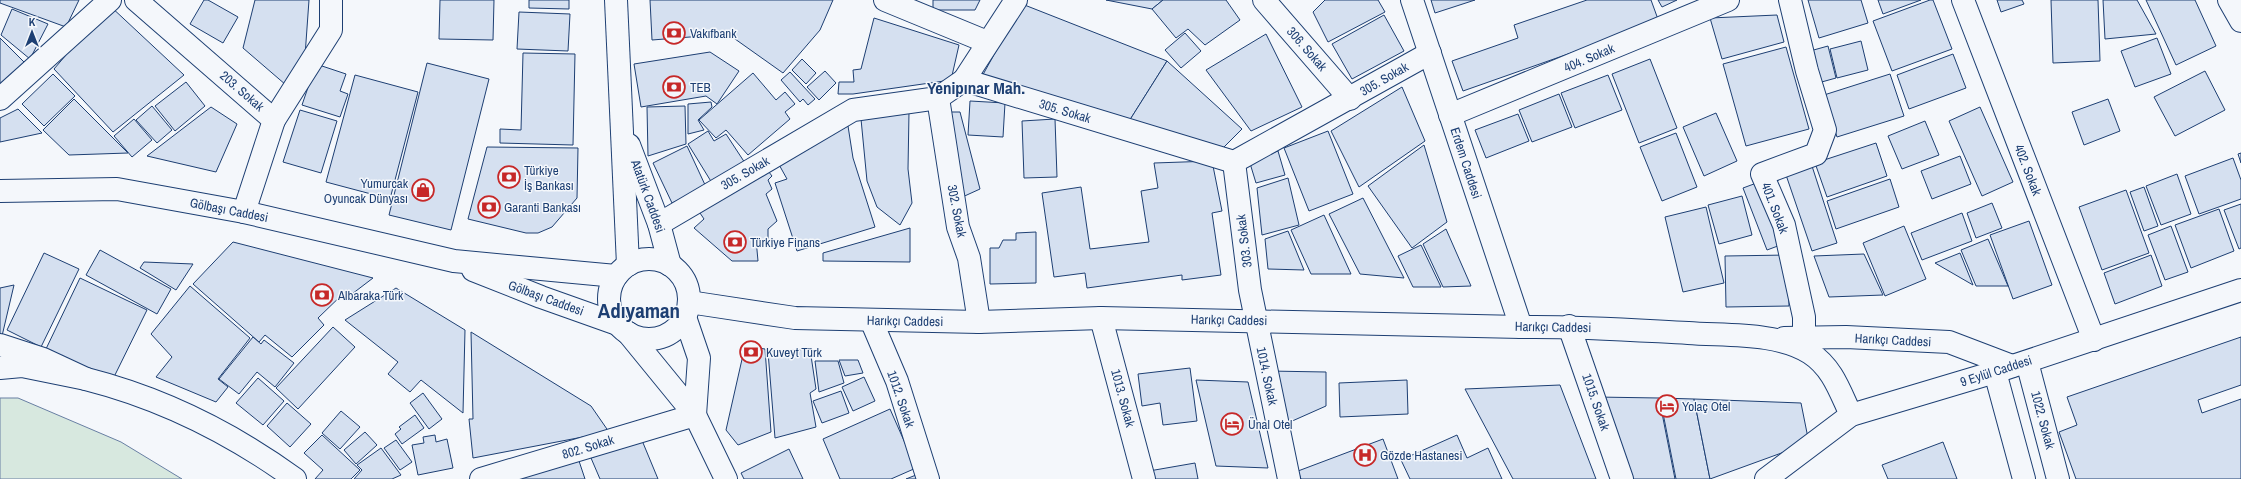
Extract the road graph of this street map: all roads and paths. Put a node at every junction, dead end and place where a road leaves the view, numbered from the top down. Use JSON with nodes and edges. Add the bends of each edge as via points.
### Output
{"nodes":[{"id":1,"x":110,"y":0,"type":"edge"},
{"id":2,"x":136,"y":0,"type":"edge"},
{"id":3,"x":331,"y":0,"type":"edge"},
{"id":4,"x":616,"y":0,"type":"edge"},
{"id":5,"x":885,"y":0,"type":"edge"},
{"id":6,"x":1016,"y":0,"type":"edge"},
{"id":7,"x":1264,"y":0,"type":"edge"},
{"id":8,"x":1412,"y":0,"type":"edge"},
{"id":9,"x":1728,"y":0,"type":"edge"},
{"id":10,"x":1790,"y":0,"type":"edge"},
{"id":11,"x":1963,"y":0,"type":"edge"},
{"id":12,"x":2229,"y":0,"type":"edge"},
{"id":13,"x":2241,"y":21,"type":"edge"},
{"id":14,"x":987,"y":42,"type":"junction"},
{"id":15,"x":1430,"y":53,"type":"junction"},
{"id":16,"x":964,"y":80,"type":"junction"},
{"id":17,"x":938,"y":98,"type":"junction"},
{"id":18,"x":0,"y":99,"type":"edge"},
{"id":19,"x":1350,"y":99,"type":"junction"},
{"id":20,"x":1450,"y":115,"type":"junction"},
{"id":21,"x":274,"y":120,"type":"junction"},
{"id":22,"x":623,"y":128,"type":"junction"},
{"id":23,"x":1234,"y":162,"type":"junction"},
{"id":24,"x":0,"y":191,"type":"edge"},
{"id":25,"x":244,"y":212,"type":"junction"},
{"id":26,"x":658,"y":224,"type":"junction"},
{"id":27,"x":454,"y":262,"type":"junction"},
{"id":28,"x":670,"y":265,"type":"junction"},
{"id":29,"x":622,"y":270,"type":"junction"},
{"id":30,"x":2241,"y":290,"type":"edge"},
{"id":31,"x":687,"y":310,"type":"junction"},
{"id":32,"x":1101,"y":318,"type":"junction"},
{"id":33,"x":871,"y":320,"type":"junction"},
{"id":34,"x":1255,"y":321,"type":"junction"},
{"id":35,"x":979,"y":322,"type":"junction"},
{"id":36,"x":1570,"y":326,"type":"junction"},
{"id":37,"x":1521,"y":327,"type":"junction"},
{"id":38,"x":622,"y":328,"type":"junction"},
{"id":39,"x":1769,"y":338,"type":"junction"},
{"id":40,"x":1804,"y":338,"type":"junction"},
{"id":41,"x":2094,"y":340,"type":"junction"},
{"id":42,"x":0,"y":345,"type":"edge"},
{"id":43,"x":2012,"y":367,"type":"junction"},
{"id":44,"x":0,"y":368,"type":"edge"},
{"id":45,"x":86,"y":380,"type":"junction"},
{"id":46,"x":695,"y":415,"type":"junction"},
{"id":47,"x":1851,"y":416,"type":"junction"},
{"id":48,"x":295,"y":479,"type":"edge"},
{"id":49,"x":481,"y":479,"type":"edge"},
{"id":50,"x":726,"y":479,"type":"edge"},
{"id":51,"x":928,"y":479,"type":"edge"},
{"id":52,"x":1144,"y":479,"type":"edge"},
{"id":53,"x":1289,"y":479,"type":"edge"},
{"id":54,"x":1622,"y":479,"type":"edge"},
{"id":55,"x":1766,"y":479,"type":"edge"},
{"id":56,"x":2024,"y":479,"type":"edge"},
{"id":57,"x":2058,"y":479,"type":"edge"}],
"edges":[{"from":1,"to":18,"type":"street"},
{"from":2,"to":21,"type":"street","name":"203. Sokak"},
{"from":3,"to":21,"type":"street","via":[[331,30]]},
{"from":4,"to":22,"type":"street","name":"Atatürk Caddesi"},
{"from":5,"to":14,"type":"street"},
{"from":6,"to":14,"type":"street"},
{"from":7,"to":19,"type":"street","name":"306. Sokak"},
{"from":8,"to":15,"type":"street","name":"Erdem Caddesi"},
{"from":9,"to":20,"type":"street","name":"404. Sokak"},
{"from":10,"to":40,"type":"street","name":"401. Sokak","via":[[1807,71],[1825,130],[1816,154],[1762,174],[1784,225],[1804,317]]},
{"from":11,"to":41,"type":"street","name":"402. Sokak"},
{"from":12,"to":13,"type":"street"},
{"from":14,"to":16,"type":"street"},
{"from":15,"to":19,"type":"street","name":"305. Sokak"},
{"from":15,"to":20,"type":"street","name":"Erdem Caddesi"},
{"from":16,"to":17,"type":"street","name":"305. Sokak"},
{"from":16,"to":23,"type":"street","name":"305. Sokak"},
{"from":17,"to":26,"type":"street","name":"305. Sokak","via":[[853,110]]},
{"from":17,"to":35,"type":"street","name":"302. Sokak","via":[[958,227],[969,258]]},
{"from":19,"to":23,"type":"street","name":"305. Sokak"},
{"from":20,"to":37,"type":"street","name":"Erdem Caddesi"},
{"from":21,"to":25,"type":"street","name":"203. Sokak"},
{"from":22,"to":26,"type":"street","name":"Atatürk Caddesi"},
{"from":22,"to":29,"type":"street","name":"Atatürk Caddesi"},
{"from":23,"to":34,"type":"street","name":"303. Sokak"},
{"from":24,"to":25,"type":"street","name":"Gölbaşı Caddesi","via":[[117,189]]},
{"from":25,"to":27,"type":"street","name":"Gölbaşı Caddesi"},
{"from":26,"to":28,"type":"street","name":"Atatürk Caddesi"},
{"from":27,"to":29,"type":"street","name":"Gölbaşı Caddesi"},
{"from":27,"to":38,"type":"street","name":"Gölbaşı Caddesi"},
{"from":28,"to":29,"type":"street","via":[[641,259]]},
{"from":28,"to":31,"type":"street","via":[[685,281]]},
{"from":29,"to":38,"type":"street","via":[[610,288],[608,303]]},
{"from":30,"to":41,"type":"street","name":"9 Eylül Caddesi"},
{"from":31,"to":33,"type":"street","name":"Harıkçı Caddesi","via":[[795,318]]},
{"from":31,"to":38,"type":"street","via":[[676,329],[656,339],[642,339]]},
{"from":31,"to":46,"type":"street","via":[[699,358]]},
{"from":32,"to":34,"type":"street","name":"Harıkçı Caddesi"},
{"from":32,"to":35,"type":"street","name":"Harıkçı Caddesi"},
{"from":32,"to":52,"type":"street","name":"1013. Sokak"},
{"from":33,"to":35,"type":"street","name":"Harıkçı Caddesi"},
{"from":33,"to":51,"type":"street","name":"1012. Sokak","via":[[897,381]]},
{"from":34,"to":37,"type":"street","name":"Harıkçı Caddesi"},
{"from":34,"to":53,"type":"street","name":"1014. Sokak"},
{"from":36,"to":37,"type":"street","name":"Harıkçı Caddesi"},
{"from":36,"to":39,"type":"street","name":"Harıkçı Caddesi"},
{"from":36,"to":54,"type":"street","name":"1015. Sokak"},
{"from":38,"to":46,"type":"street"},
{"from":39,"to":40,"type":"street","name":"Harıkçı Caddesi"},
{"from":39,"to":47,"type":"street","name":"Harıkçı Caddesi","via":[[1809,352],[1822,362],[1830,371]]},
{"from":40,"to":43,"type":"street","name":"Harıkçı Caddesi","via":[[1846,337],[1949,342]]},
{"from":41,"to":43,"type":"street","name":"9 Eylül Caddesi"},
{"from":42,"to":45,"type":"street","via":[[43,359]]},
{"from":43,"to":47,"type":"street","name":"9 Eylül Caddesi"},
{"from":43,"to":56,"type":"street"},
{"from":43,"to":57,"type":"street","name":"1022. Sokak"},
{"from":44,"to":45,"type":"street","via":[[22,366]]},
{"from":45,"to":48,"type":"street","via":[[126,389],[184,414],[241,444]]},
{"from":46,"to":49,"type":"street","name":"802. Sokak"},
{"from":46,"to":50,"type":"street"},
{"from":47,"to":55,"type":"street","name":"9 Eylül Caddesi"}]}
